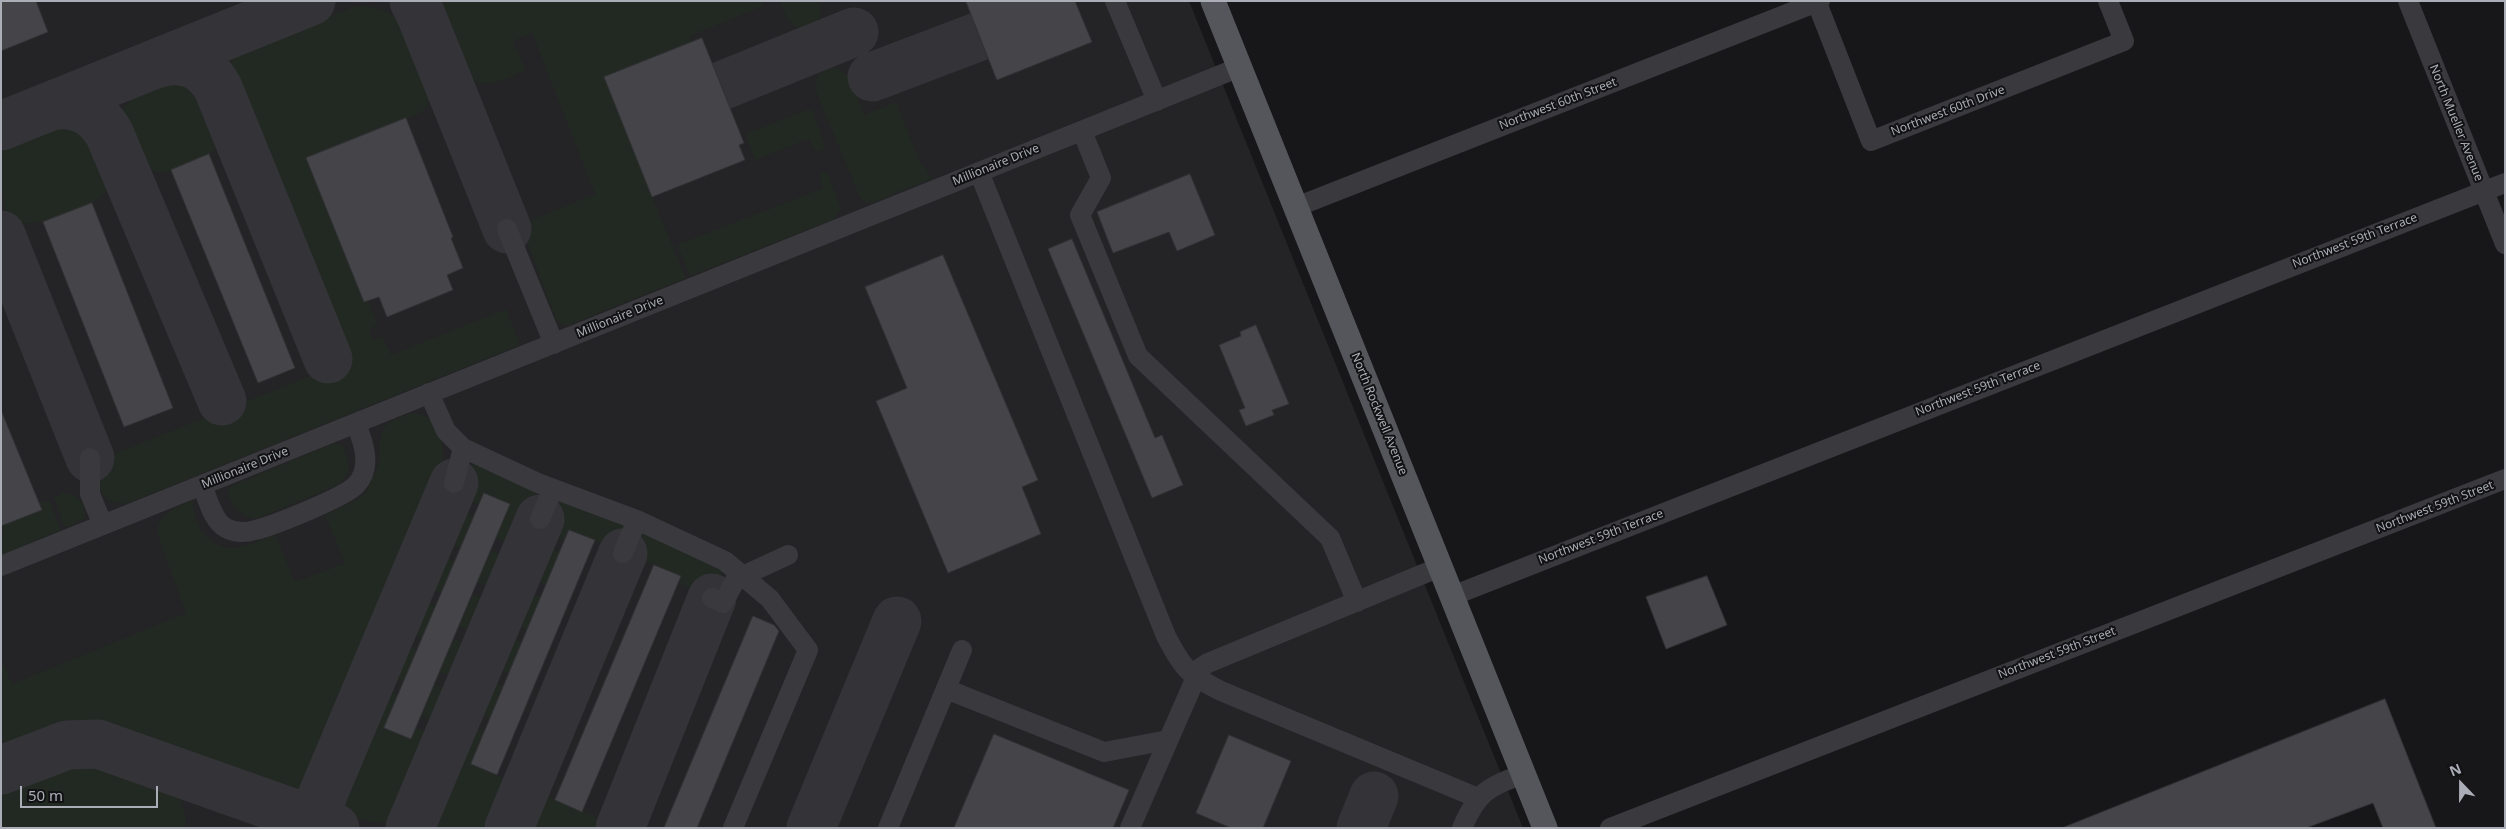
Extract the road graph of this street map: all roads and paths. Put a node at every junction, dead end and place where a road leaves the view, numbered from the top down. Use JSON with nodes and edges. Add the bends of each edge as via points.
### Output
{"nodes":[{"id":1,"x":1115,"y":1,"type":"edge"},
{"id":2,"x":1213,"y":1,"type":"edge"},
{"id":3,"x":2108,"y":1,"type":"edge"},
{"id":4,"x":2408,"y":1,"type":"edge"},
{"id":5,"x":1818,"y":2,"type":"edge"},
{"id":6,"x":1240,"y":67,"type":"junction"},
{"id":7,"x":1157,"y":100,"type":"junction"},
{"id":8,"x":1082,"y":131,"type":"junction"},
{"id":9,"x":979,"y":172,"type":"junction"},
{"id":10,"x":2505,"y":183,"type":"edge"},
{"id":11,"x":2483,"y":191,"type":"junction"},
{"id":12,"x":1296,"y":207,"type":"junction"},
{"id":13,"x":507,"y":229,"type":"dead end"},
{"id":14,"x":2505,"y":244,"type":"edge"},
{"id":15,"x":554,"y":344,"type":"junction"},
{"id":16,"x":429,"y":394,"type":"junction"},
{"id":17,"x":356,"y":423,"type":"junction"},
{"id":18,"x":463,"y":448,"type":"junction"},
{"id":19,"x":90,"y":458,"type":"dead end"},
{"id":20,"x":2505,"y":479,"type":"edge"},
{"id":21,"x":454,"y":483,"type":"dead end"},
{"id":22,"x":202,"y":485,"type":"junction"},
{"id":23,"x":553,"y":489,"type":"junction"},
{"id":24,"x":540,"y":519,"type":"dead end"},
{"id":25,"x":637,"y":520,"type":"junction"},
{"id":26,"x":103,"y":525,"type":"junction"},
{"id":27,"x":623,"y":553,"type":"dead end"},
{"id":28,"x":788,"y":555,"type":"dead end"},
{"id":29,"x":1,"y":566,"type":"edge"},
{"id":30,"x":1440,"y":567,"type":"junction"},
{"id":31,"x":744,"y":576,"type":"junction"},
{"id":32,"x":1452,"y":596,"type":"junction"},
{"id":33,"x":712,"y":598,"type":"dead end"},
{"id":34,"x":1357,"y":602,"type":"junction"},
{"id":35,"x":962,"y":650,"type":"dead end"},
{"id":36,"x":1194,"y":678,"type":"junction"},
{"id":37,"x":946,"y":689,"type":"junction"},
{"id":38,"x":1168,"y":740,"type":"junction"},
{"id":39,"x":1523,"y":774,"type":"junction"},
{"id":40,"x":1478,"y":798,"type":"junction"},
{"id":41,"x":733,"y":828,"type":"edge"},
{"id":42,"x":888,"y":828,"type":"edge"},
{"id":43,"x":1130,"y":828,"type":"edge"},
{"id":44,"x":1462,"y":828,"type":"edge"},
{"id":45,"x":1545,"y":828,"type":"edge"},
{"id":46,"x":1610,"y":828,"type":"edge"}],
"edges":[{"from":1,"to":7,"type":"street"},
{"from":2,"to":6,"type":"main road","name":"North Rockwell Avenue"},
{"from":3,"to":5,"type":"street","name":"Northwest 60th Drive","via":[[2124,42],[1871,141]]},
{"from":4,"to":11,"type":"street","name":"North Mueller Avenue"},
{"from":5,"to":12,"type":"street","name":"Northwest 60th Street"},
{"from":6,"to":7,"type":"street","name":"Millionaire Drive"},
{"from":6,"to":12,"type":"main road","name":"North Rockwell Avenue"},
{"from":7,"to":8,"type":"street","name":"Millionaire Drive"},
{"from":8,"to":9,"type":"street","name":"Millionaire Drive"},
{"from":8,"to":34,"type":"street","via":[[1101,178],[1080,215],[1138,356],[1330,538]]},
{"from":9,"to":15,"type":"street","name":"Millionaire Drive"},
{"from":9,"to":36,"type":"street","via":[[1166,636]]},
{"from":10,"to":11,"type":"street","name":"Northwest 59th Terrace"},
{"from":11,"to":14,"type":"street","name":"North Mueller Avenue"},
{"from":11,"to":32,"type":"street","name":"Northwest 59th Terrace"},
{"from":12,"to":30,"type":"main road","name":"North Rockwell Avenue"},
{"from":13,"to":15,"type":"street"},
{"from":15,"to":16,"type":"street","name":"Millionaire Drive"},
{"from":16,"to":17,"type":"street","name":"Millionaire Drive"},
{"from":16,"to":18,"type":"street","via":[[446,431]]},
{"from":17,"to":22,"type":"street","name":"Millionaire Drive"},
{"from":17,"to":22,"type":"street","via":[[365,447],[365,467],[357,484],[338,497],[256,530],[238,532],[224,528],[215,516]]},
{"from":18,"to":21,"type":"street"},
{"from":18,"to":23,"type":"street"},
{"from":19,"to":26,"type":"street","via":[[90,494]]},
{"from":20,"to":46,"type":"street","name":"Northwest 59th Street"},
{"from":22,"to":26,"type":"street","name":"Millionaire Drive"},
{"from":23,"to":24,"type":"street"},
{"from":23,"to":25,"type":"street"},
{"from":25,"to":27,"type":"street"},
{"from":25,"to":31,"type":"street","via":[[725,561]]},
{"from":26,"to":29,"type":"street","name":"Millionaire Drive"},
{"from":28,"to":31,"type":"street"},
{"from":30,"to":32,"type":"main road","name":"North Rockwell Avenue"},
{"from":30,"to":34,"type":"street"},
{"from":31,"to":33,"type":"street","via":[[736,579],[723,603]]},
{"from":31,"to":41,"type":"street","via":[[770,599],[808,650]]},
{"from":32,"to":39,"type":"main road","name":"North Rockwell Avenue"},
{"from":34,"to":36,"type":"street","via":[[1208,663]]},
{"from":35,"to":37,"type":"street"},
{"from":36,"to":38,"type":"street"},
{"from":36,"to":40,"type":"street"},
{"from":37,"to":38,"type":"street","via":[[1104,752]]},
{"from":37,"to":42,"type":"street"},
{"from":38,"to":43,"type":"street"},
{"from":39,"to":40,"type":"street","via":[[1496,784]]},
{"from":39,"to":45,"type":"main road","name":"North Rockwell Avenue"},
{"from":40,"to":44,"type":"street"}]}
